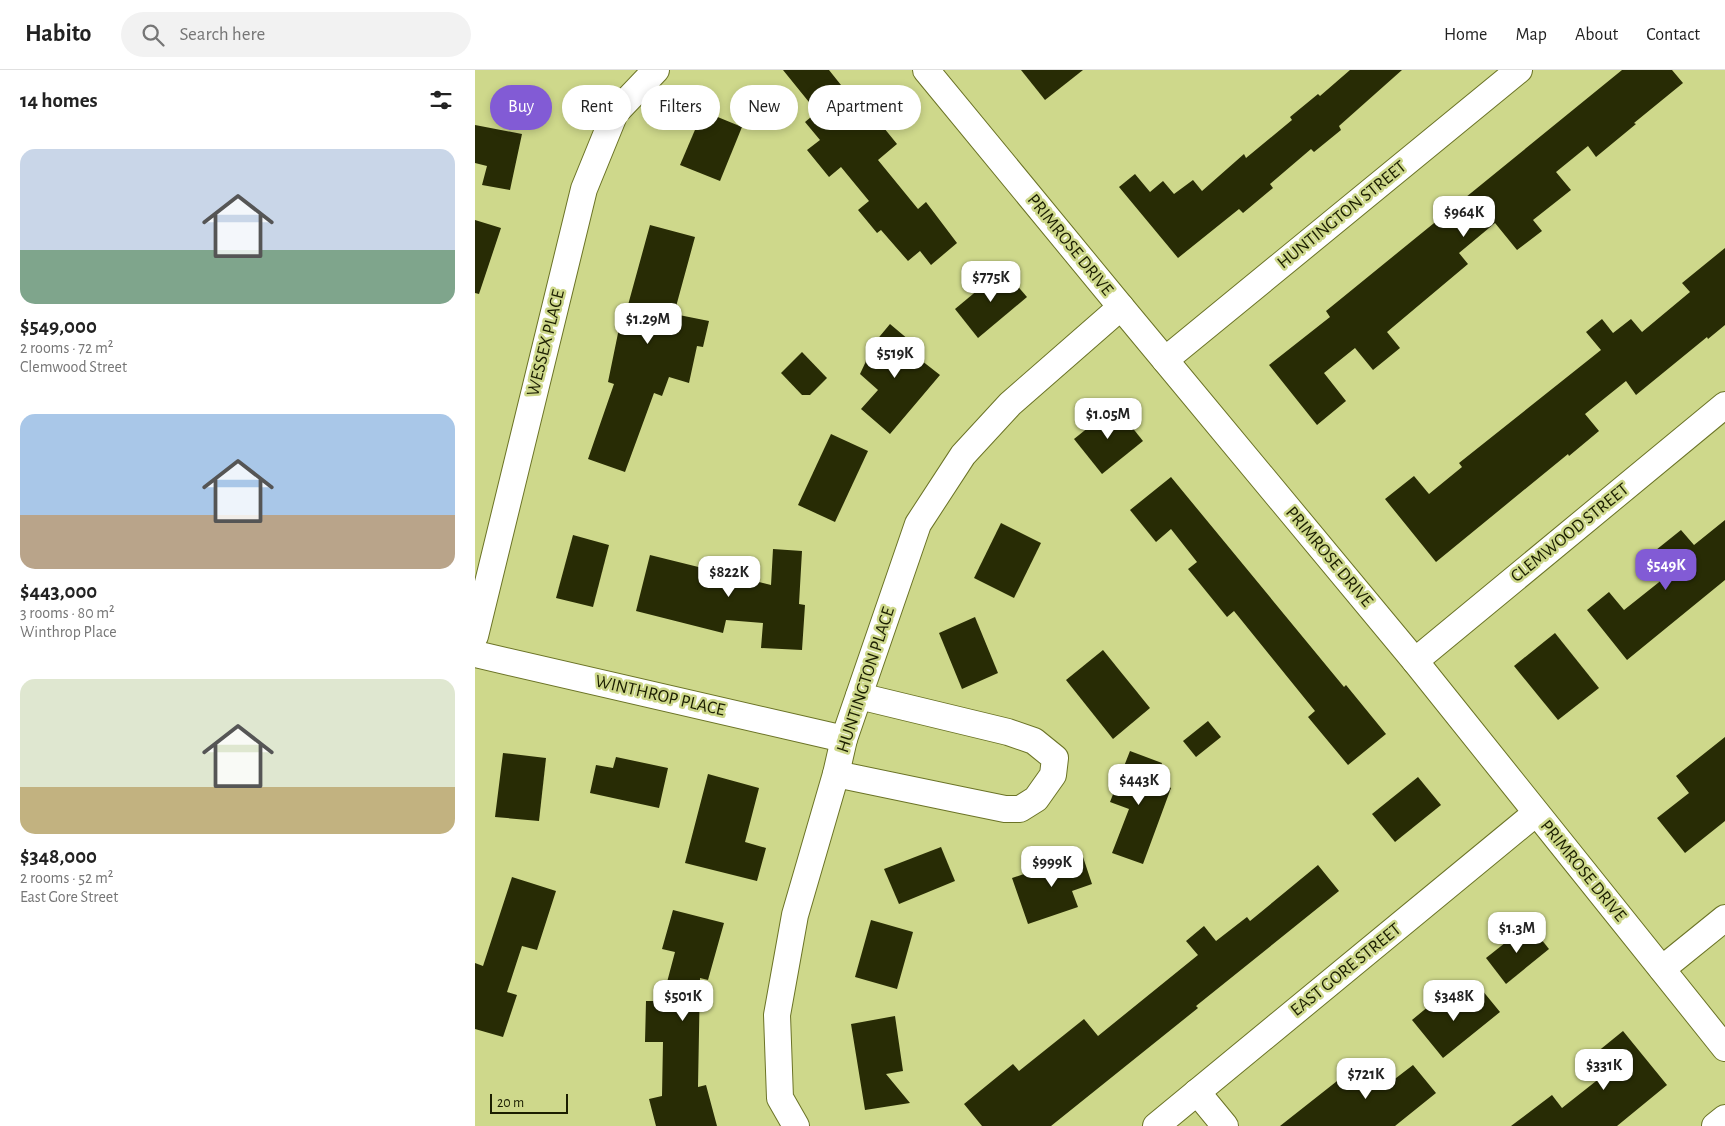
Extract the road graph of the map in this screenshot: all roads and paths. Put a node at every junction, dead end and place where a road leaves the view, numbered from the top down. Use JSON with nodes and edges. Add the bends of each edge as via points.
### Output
{"nodes":[{"id":1,"x":656,"y":70,"type":"edge"},
{"id":2,"x":926,"y":70,"type":"edge"},
{"id":3,"x":1519,"y":70,"type":"edge"},
{"id":4,"x":1121,"y":307,"type":"junction"},
{"id":5,"x":1165,"y":360,"type":"junction"},
{"id":6,"x":1725,"y":405,"type":"edge"},
{"id":7,"x":475,"y":636,"type":"edge"},
{"id":8,"x":475,"y":654,"type":"edge"},
{"id":9,"x":1415,"y":660,"type":"junction"},
{"id":10,"x":859,"y":696,"type":"junction"},
{"id":11,"x":844,"y":739,"type":"junction"},
{"id":12,"x":836,"y":774,"type":"junction"},
{"id":13,"x":1537,"y":813,"type":"junction"},
{"id":14,"x":1725,"y":918,"type":"edge"},
{"id":15,"x":1662,"y":969,"type":"junction"},
{"id":16,"x":1725,"y":1048,"type":"edge"},
{"id":17,"x":1197,"y":1092,"type":"junction"},
{"id":18,"x":1725,"y":1118,"type":"edge"},
{"id":19,"x":796,"y":1126,"type":"edge"},
{"id":20,"x":1156,"y":1126,"type":"edge"},
{"id":21,"x":1225,"y":1126,"type":"edge"},
{"id":22,"x":1715,"y":1126,"type":"edge"}],
"edges":[{"from":1,"to":7,"type":"street","name":"WESSEX PLACE","via":[[615,113],[584,189]]},
{"from":2,"to":4,"type":"street","name":"PRIMROSE DRIVE"},
{"from":3,"to":5,"type":"street","name":"HUNTINGTON STREET"},
{"from":4,"to":5,"type":"street","name":"PRIMROSE DRIVE"},
{"from":4,"to":10,"type":"street","name":"HUNTINGTON PLACE","via":[[1010,404],[963,455],[919,524]]},
{"from":5,"to":9,"type":"street","name":"PRIMROSE DRIVE"},
{"from":6,"to":9,"type":"street","name":"CLEMWOOD STREET"},
{"from":8,"to":11,"type":"street","name":"WINTHROP PLACE"},
{"from":9,"to":13,"type":"street","name":"PRIMROSE DRIVE"},
{"from":10,"to":11,"type":"street","name":"HUNTINGTON PLACE"},
{"from":10,"to":12,"type":"street","via":[[1034,741],[1055,758],[1053,775],[1036,799],[1020,810]]},
{"from":11,"to":12,"type":"street","name":"HUNTINGTON PLACE"},
{"from":12,"to":19,"type":"street","name":"HUNTINGTON PLACE","via":[[795,915],[777,1015],[781,1098]]},
{"from":13,"to":15,"type":"street","name":"PRIMROSE DRIVE"},
{"from":13,"to":17,"type":"street","name":"EAST GORE STREET"},
{"from":14,"to":15,"type":"street"},
{"from":15,"to":16,"type":"street","name":"PRIMROSE DRIVE"},
{"from":17,"to":20,"type":"street","name":"EAST GORE STREET"},
{"from":17,"to":21,"type":"street"},
{"from":18,"to":22,"type":"street"}]}
